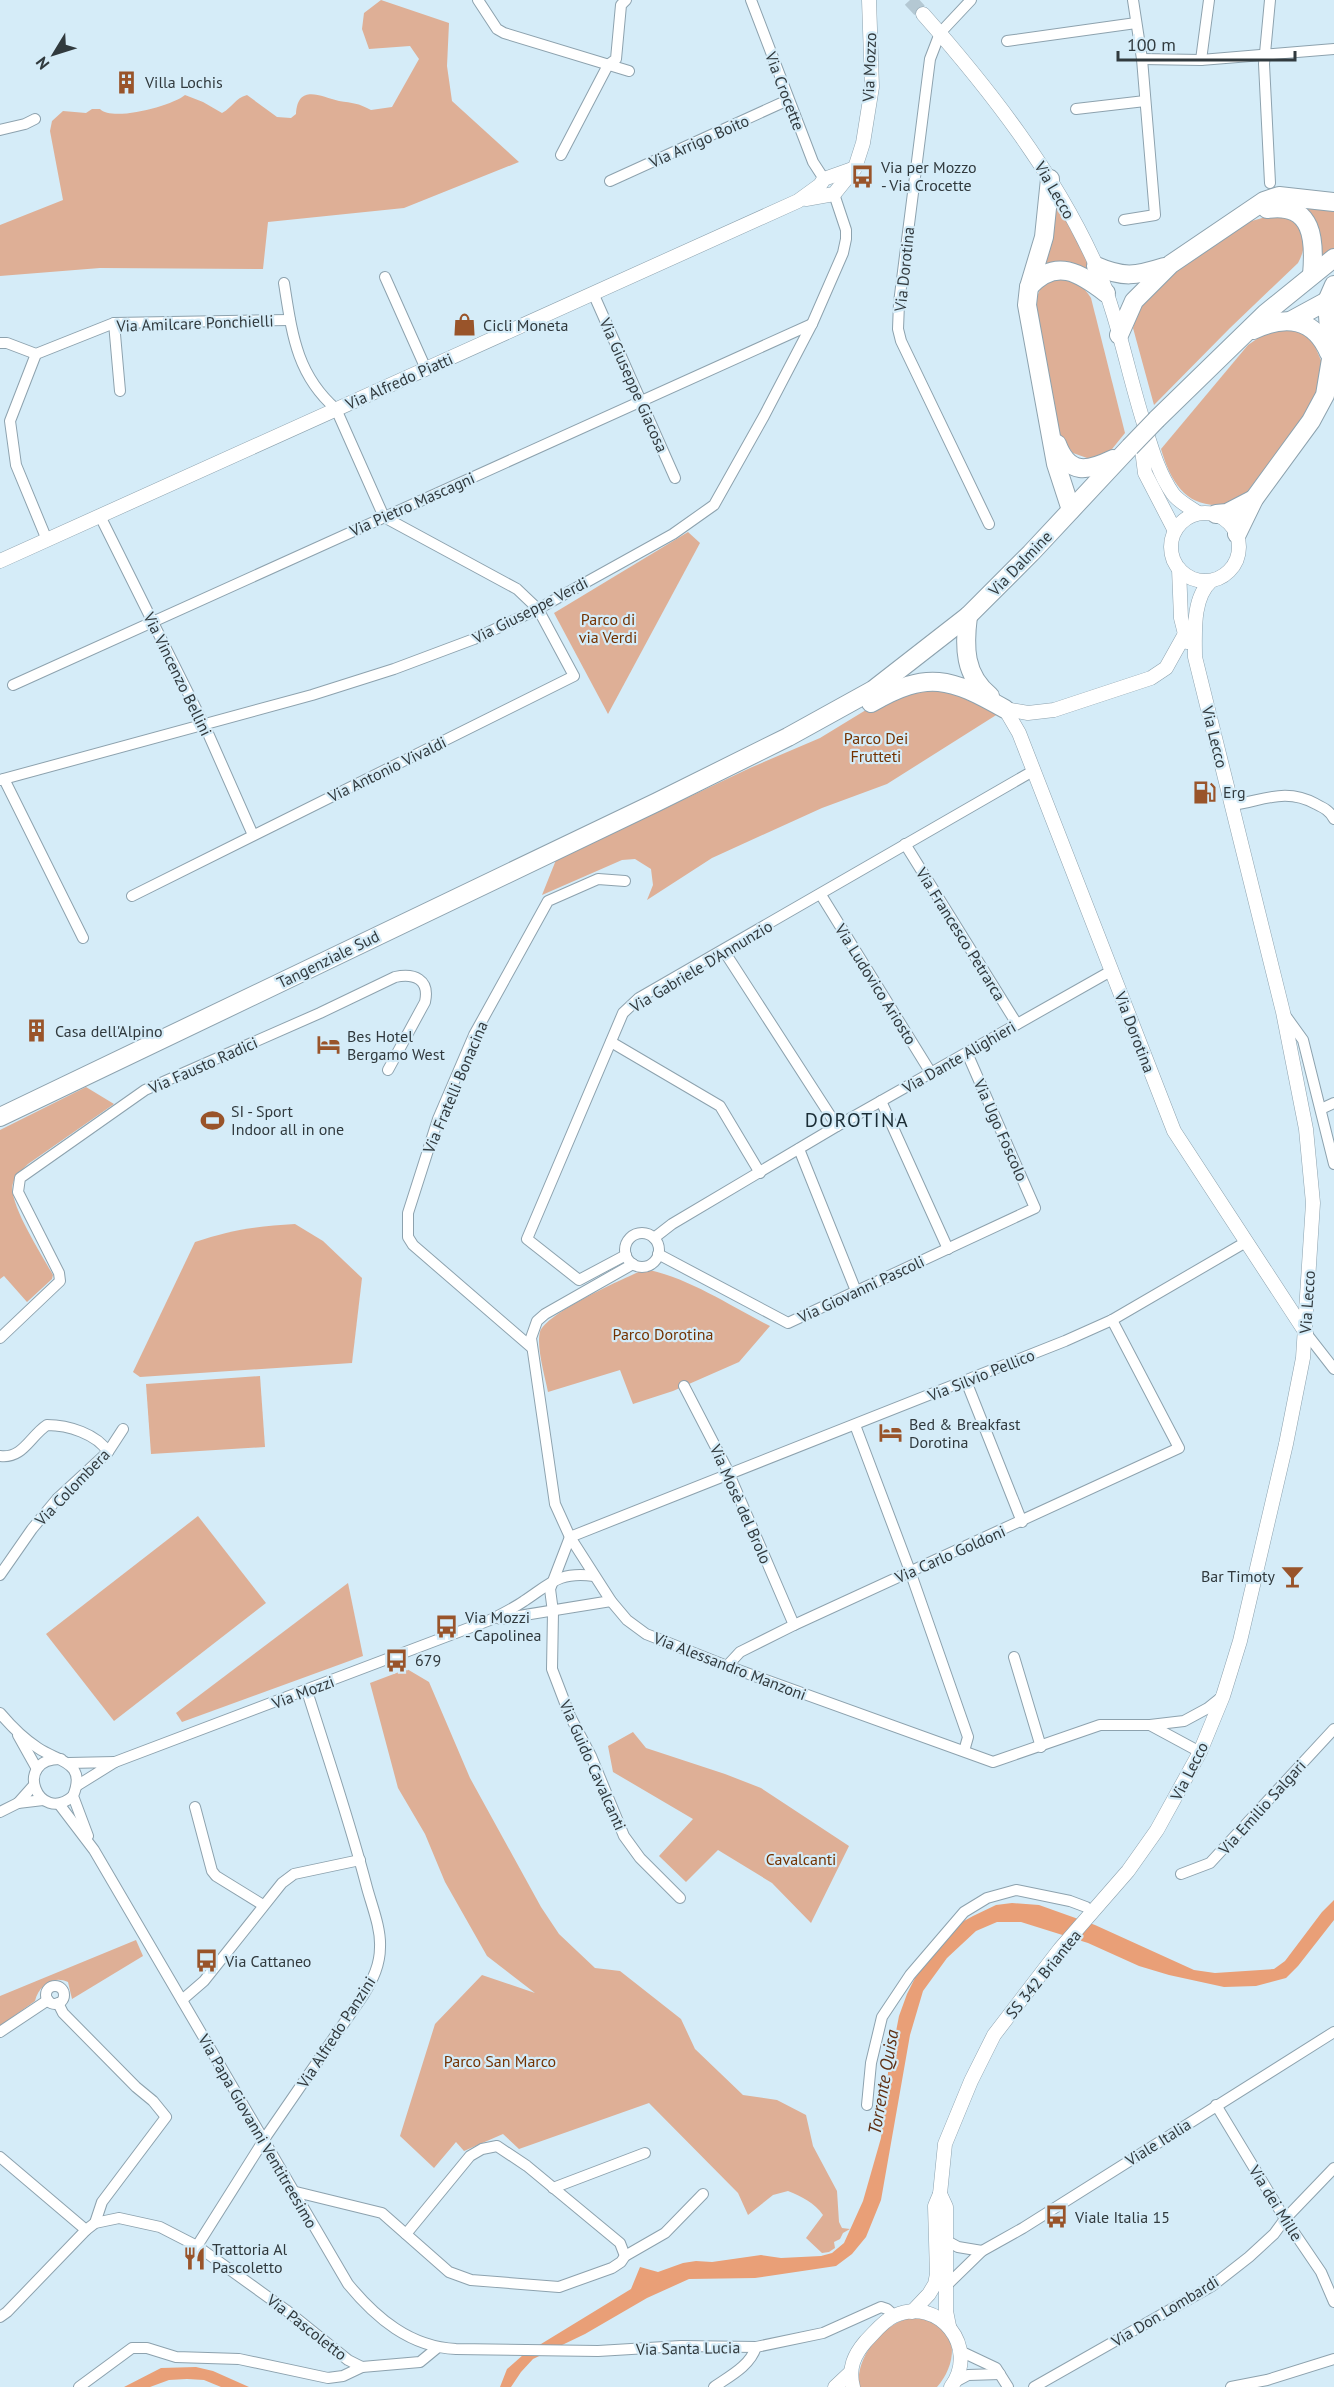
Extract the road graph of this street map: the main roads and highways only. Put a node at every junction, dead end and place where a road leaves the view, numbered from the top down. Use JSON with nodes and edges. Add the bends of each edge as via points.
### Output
{"nodes":[{"id":1,"x":872,"y":4,"type":"edge"},
{"id":2,"x":923,"y":14,"type":"tunnel mouth"},
{"id":3,"x":1050,"y":179,"type":"junction"},
{"id":4,"x":829,"y":187,"type":"joint"},
{"id":5,"x":1334,"y":202,"type":"edge"},
{"id":6,"x":1248,"y":214,"type":"junction"},
{"id":7,"x":1334,"y":258,"type":"edge"},
{"id":8,"x":1171,"y":264,"type":"junction"},
{"id":9,"x":1096,"y":266,"type":"junction"},
{"id":10,"x":1312,"y":275,"type":"junction"},
{"id":11,"x":1029,"y":287,"type":"junction"},
{"id":12,"x":1106,"y":293,"type":"junction"},
{"id":13,"x":1331,"y":293,"type":"edge"},
{"id":14,"x":1292,"y":320,"type":"junction"},
{"id":15,"x":1119,"y":335,"type":"junction"},
{"id":16,"x":1241,"y":336,"type":"junction"},
{"id":17,"x":1331,"y":359,"type":"junction"},
{"id":18,"x":1134,"y":393,"type":"junction"},
{"id":19,"x":1329,"y":400,"type":"edge"},
{"id":20,"x":1049,"y":423,"type":"junction"},
{"id":21,"x":1126,"y":450,"type":"junction"},
{"id":22,"x":1254,"y":499,"type":"junction"},
{"id":23,"x":1071,"y":510,"type":"junction"},
{"id":24,"x":1207,"y":514,"type":"junction"},
{"id":25,"x":1174,"y":529,"type":"junction"},
{"id":26,"x":1237,"y":534,"type":"junction"},
{"id":27,"x":0,"y":561,"type":"edge"},
{"id":28,"x":1179,"y":569,"type":"junction"},
{"id":29,"x":1211,"y":581,"type":"junction"},
{"id":30,"x":968,"y":616,"type":"junction"},
{"id":31,"x":1185,"y":634,"type":"junction"},
{"id":32,"x":1195,"y":657,"type":"junction"},
{"id":33,"x":1005,"y":709,"type":"junction"},
{"id":34,"x":657,"y":802,"type":"junction"},
{"id":35,"x":0,"y":1117,"type":"edge"},
{"id":36,"x":1305,"y":1333,"type":"junction"},
{"id":37,"x":1093,"y":1912,"type":"joint"},
{"id":38,"x":940,"y":2194,"type":"junction"},
{"id":39,"x":912,"y":2312,"type":"junction"},
{"id":40,"x":949,"y":2326,"type":"junction"},
{"id":41,"x":851,"y":2372,"type":"junction"},
{"id":42,"x":953,"y":2384,"type":"edge"},
{"id":43,"x":835,"y":2387,"type":"edge"},
{"id":44,"x":853,"y":2387,"type":"edge"}],
"edges":[{"from":1,"to":4,"type":"main road","name":"Via Mozzo","via":[[872,87],[863,143],[855,168]]},
{"from":2,"to":3,"type":"main road","name":"Via Lecco"},
{"from":3,"to":9,"type":"main road","name":"Via Lecco"},
{"from":3,"to":11,"type":"highway","via":[[1044,237]]},
{"from":4,"to":27,"type":"main road","name":"Via Alfredo Piatti"},
{"from":5,"to":6,"type":"highway","via":[[1271,197]]},
{"from":6,"to":8,"type":"highway"},
{"from":6,"to":10,"type":"highway","via":[[1281,207],[1300,215],[1314,241]]},
{"from":7,"to":10,"type":"highway","name":"Via Dalmine"},
{"from":8,"to":9,"type":"highway","via":[[1136,275],[1122,275]]},
{"from":8,"to":15,"type":"highway","via":[[1134,301]]},
{"from":9,"to":12,"type":"main road","name":"Via Lecco"},
{"from":10,"to":16,"type":"highway","name":"Via Dalmine"},
{"from":11,"to":12,"type":"highway","via":[[1044,274],[1068,270]]},
{"from":11,"to":20,"type":"highway","via":[[1027,305]]},
{"from":12,"to":15,"type":"main road","name":"Via Lecco"},
{"from":13,"to":14,"type":"highway"},
{"from":13,"to":17,"type":"highway"},
{"from":14,"to":16,"type":"highway","via":[[1274,321]]},
{"from":14,"to":17,"type":"highway","via":[[1316,333]]},
{"from":15,"to":18,"type":"main road","name":"Via Lecco"},
{"from":16,"to":21,"type":"highway","name":"Via Dalmine","bridge":true},
{"from":17,"to":19,"type":"highway"},
{"from":18,"to":24,"type":"main road","name":"Via Lecco","via":[[1156,464],[1174,496]]},
{"from":18,"to":25,"type":"main road","name":"Via Lecco","via":[[1145,473]]},
{"from":19,"to":22,"type":"highway"},
{"from":20,"to":21,"type":"highway","via":[[1060,454],[1078,468],[1093,468]]},
{"from":20,"to":23,"type":"highway","via":[[1056,464]]},
{"from":21,"to":23,"type":"highway","name":"Via Dalmine"},
{"from":22,"to":24,"type":"highway","via":[[1227,513]]},
{"from":22,"to":26,"type":"highway"},
{"from":23,"to":30,"type":"highway","name":"Via Dalmine"},
{"from":24,"to":25,"type":"main road","via":[[1185,519]]},
{"from":24,"to":26,"type":"main road","via":[[1229,522]]},
{"from":25,"to":28,"type":"main road","via":[[1170,550]]},
{"from":26,"to":29,"type":"main road","via":[[1236,564],[1221,578]]},
{"from":28,"to":29,"type":"main road","via":[[1190,578]]},
{"from":28,"to":31,"type":"main road","name":"Via Lecco"},
{"from":29,"to":32,"type":"main road","name":"Via Lecco","via":[[1205,587],[1196,616]]},
{"from":30,"to":33,"type":"highway","via":[[968,665],[983,691]]},
{"from":30,"to":34,"type":"highway","name":"Via Dalmine","via":[[865,695]]},
{"from":31,"to":32,"type":"main road","name":"Via Lecco"},
{"from":31,"to":33,"type":"main road","via":[[1166,668],[1151,678],[1054,710],[1028,713]]},
{"from":32,"to":36,"type":"main road","name":"Via Lecco","via":[[1283,1012],[1306,1129],[1313,1203]]},
{"from":33,"to":34,"type":"highway","via":[[971,690],[943,681],[899,688],[806,739]]},
{"from":33,"to":36,"type":"main road","name":"Via Dorotina","via":[[1019,733],[1174,1131]]},
{"from":34,"to":35,"type":"highway","name":"Tangenziale Sud"},
{"from":36,"to":37,"type":"main road","name":"Via Lecco","via":[[1286,1444],[1240,1641],[1223,1696],[1200,1752],[1157,1830]]},
{"from":37,"to":38,"type":"main road","name":"SS 342 Briantea","via":[[994,2035],[945,2144]]},
{"from":38,"to":39,"type":"main road","via":[[935,2206],[935,2284]]},
{"from":38,"to":40,"type":"main road","via":[[946,2207]]},
{"from":39,"to":40,"type":"main road","via":[[929,2313]]},
{"from":39,"to":41,"type":"main road","via":[[887,2320],[859,2349]]},
{"from":40,"to":42,"type":"main road","via":[[960,2351],[960,2366]]},
{"from":41,"to":43,"type":"main road"},
{"from":41,"to":44,"type":"main road"}]}
